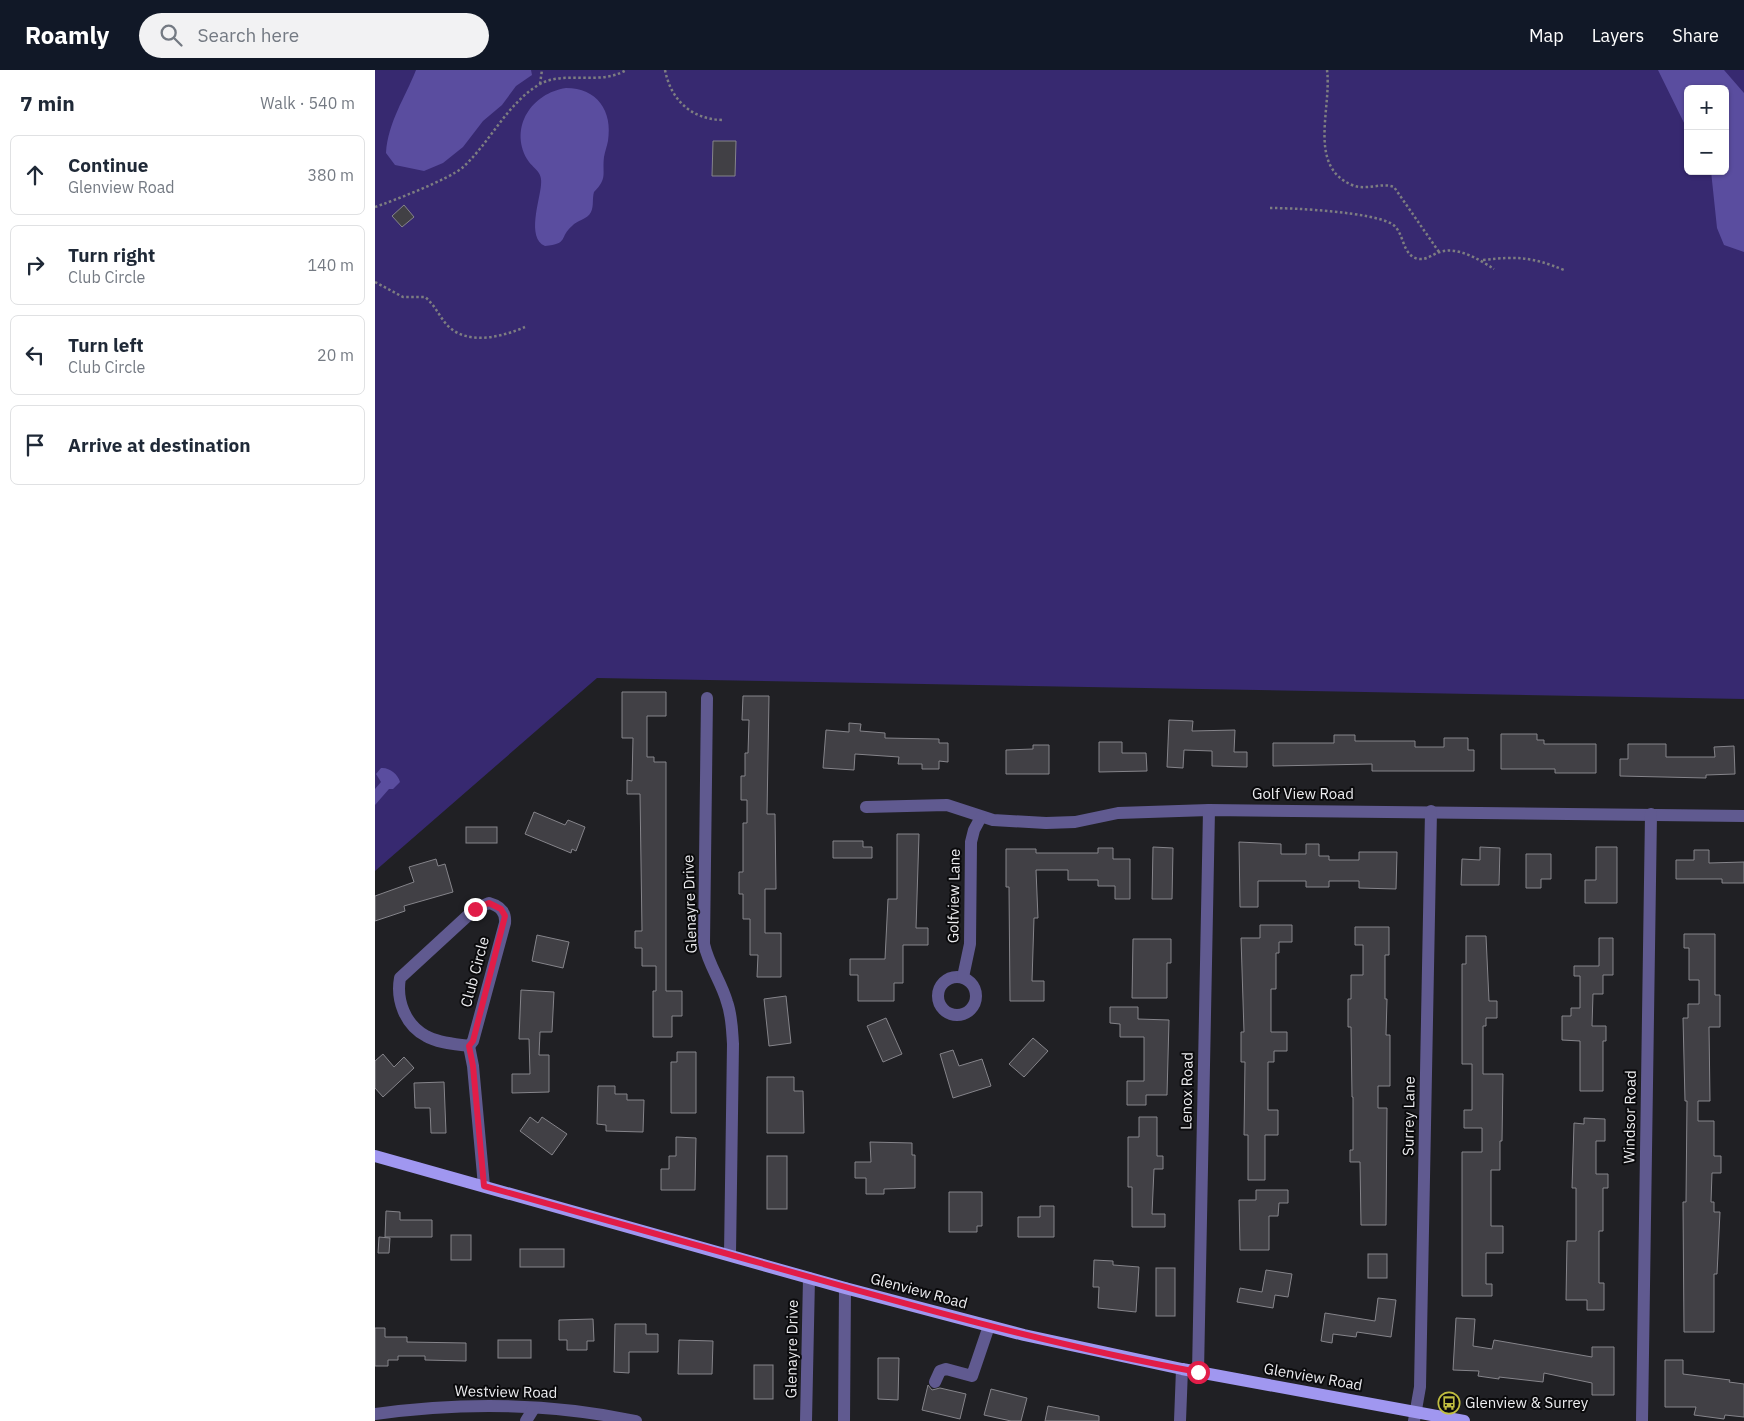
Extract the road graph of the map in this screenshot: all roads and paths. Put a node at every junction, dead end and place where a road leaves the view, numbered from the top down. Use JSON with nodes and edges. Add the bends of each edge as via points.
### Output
{"nodes":[{"id":1,"x":542,"y":70,"type":"edge"},
{"id":2,"x":626,"y":70,"type":"edge"},
{"id":3,"x":665,"y":70,"type":"edge"},
{"id":4,"x":1327,"y":70,"type":"edge"},
{"id":5,"x":541,"y":84,"type":"junction"},
{"id":6,"x":722,"y":120,"type":"dead end"},
{"id":7,"x":375,"y":207,"type":"edge"},
{"id":8,"x":1270,"y":208,"type":"dead end"},
{"id":9,"x":1439,"y":252,"type":"junction"},
{"id":10,"x":1481,"y":261,"type":"junction"},
{"id":11,"x":1494,"y":269,"type":"dead end"},
{"id":12,"x":1564,"y":270,"type":"dead end"},
{"id":13,"x":375,"y":282,"type":"edge"},
{"id":14,"x":525,"y":327,"type":"dead end"},
{"id":15,"x":707,"y":698,"type":"dead end"},
{"id":16,"x":866,"y":806,"type":"dead end"},
{"id":17,"x":1209,"y":810,"type":"junction"},
{"id":18,"x":1431,"y":811,"type":"junction"},
{"id":19,"x":1651,"y":814,"type":"junction"},
{"id":20,"x":1744,"y":816,"type":"edge"},
{"id":21,"x":981,"y":817,"type":"junction"},
{"id":22,"x":963,"y":977,"type":"dead end"},
{"id":23,"x":469,"y":1046,"type":"junction"},
{"id":24,"x":375,"y":1156,"type":"edge"},
{"id":25,"x":484,"y":1186,"type":"junction"},
{"id":26,"x":730,"y":1254,"type":"junction"},
{"id":27,"x":809,"y":1278,"type":"junction"},
{"id":28,"x":845,"y":1288,"type":"junction"},
{"id":29,"x":989,"y":1326,"type":"junction"},
{"id":30,"x":1182,"y":1369,"type":"junction"},
{"id":31,"x":1198,"y":1372,"type":"junction"},
{"id":32,"x":935,"y":1382,"type":"dead end"},
{"id":33,"x":534,"y":1408,"type":"junction"},
{"id":34,"x":375,"y":1414,"type":"edge"},
{"id":35,"x":1415,"y":1417,"type":"edge"},
{"id":36,"x":526,"y":1421,"type":"edge"},
{"id":37,"x":636,"y":1421,"type":"edge"},
{"id":38,"x":806,"y":1421,"type":"edge"},
{"id":39,"x":844,"y":1421,"type":"edge"},
{"id":40,"x":1180,"y":1421,"type":"edge"},
{"id":41,"x":1464,"y":1421,"type":"edge"},
{"id":42,"x":1642,"y":1421,"type":"edge"}],
"edges":[{"from":1,"to":5,"type":"path"},
{"from":2,"to":5,"type":"path","via":[[609,77],[565,78]]},
{"from":3,"to":6,"type":"path","via":[[670,87],[682,105],[708,120]]},
{"from":4,"to":9,"type":"path","via":[[1325,153],[1328,162],[1352,185],[1394,187]]},
{"from":5,"to":7,"type":"path","via":[[522,100],[461,169]]},
{"from":8,"to":9,"type":"path","via":[[1318,210],[1381,220],[1397,228],[1413,257],[1427,258]]},
{"from":9,"to":10,"type":"path","via":[[1452,252]]},
{"from":10,"to":11,"type":"path"},
{"from":10,"to":12,"type":"path","via":[[1509,257],[1537,259]]},
{"from":13,"to":14,"type":"path","via":[[403,298],[425,298],[447,325],[465,336],[488,337]]},
{"from":15,"to":26,"type":"street","name":"Glenayre Drive","via":[[704,930],[708,962],[727,1000],[731,1019]]},
{"from":16,"to":21,"type":"street","name":"Golf View Road","via":[[947,805]]},
{"from":17,"to":18,"type":"street","name":"Golf View Road"},
{"from":17,"to":21,"type":"street","name":"Golf View Road","via":[[1118,813],[1075,822],[1046,823],[1007,822]]},
{"from":17,"to":31,"type":"street","name":"Lenox Road"},
{"from":18,"to":19,"type":"street","name":"Golf View Road"},
{"from":18,"to":35,"type":"street","name":"Surrey Lane","via":[[1420,1377]]},
{"from":19,"to":20,"type":"street","name":"Golf View Road"},
{"from":19,"to":42,"type":"street","name":"Windsor Road"},
{"from":21,"to":22,"type":"street","name":"Golfview Lane","via":[[973,830],[971,842],[970,944]]},
{"from":23,"to":23,"type":"street","name":"Club Circle","via":[[505,923],[501,909],[489,903],[475,909],[411,967],[400,978],[398,988],[405,1015],[416,1028],[427,1036]]},
{"from":23,"to":25,"type":"street"},
{"from":24,"to":25,"type":"main road","name":"Glenview Road"},
{"from":25,"to":26,"type":"main road","name":"Glenview Road"},
{"from":26,"to":27,"type":"main road","name":"Glenview Road"},
{"from":27,"to":28,"type":"main road","name":"Glenview Road"},
{"from":27,"to":38,"type":"street","name":"Glenayre Drive"},
{"from":28,"to":29,"type":"main road","name":"Glenview Road"},
{"from":28,"to":39,"type":"street"},
{"from":29,"to":30,"type":"main road","name":"Glenview Road"},
{"from":29,"to":32,"type":"street","via":[[972,1376],[946,1369],[940,1371]]},
{"from":30,"to":31,"type":"main road","name":"Glenview Road"},
{"from":30,"to":40,"type":"street"},
{"from":31,"to":35,"type":"main road","name":"Glenview Road"},
{"from":33,"to":34,"type":"street","name":"Westview Road","via":[[453,1407]]},
{"from":33,"to":36,"type":"street"},
{"from":33,"to":37,"type":"street","name":"Westview Road"},
{"from":35,"to":41,"type":"main road","name":"Glenview Road"}]}
